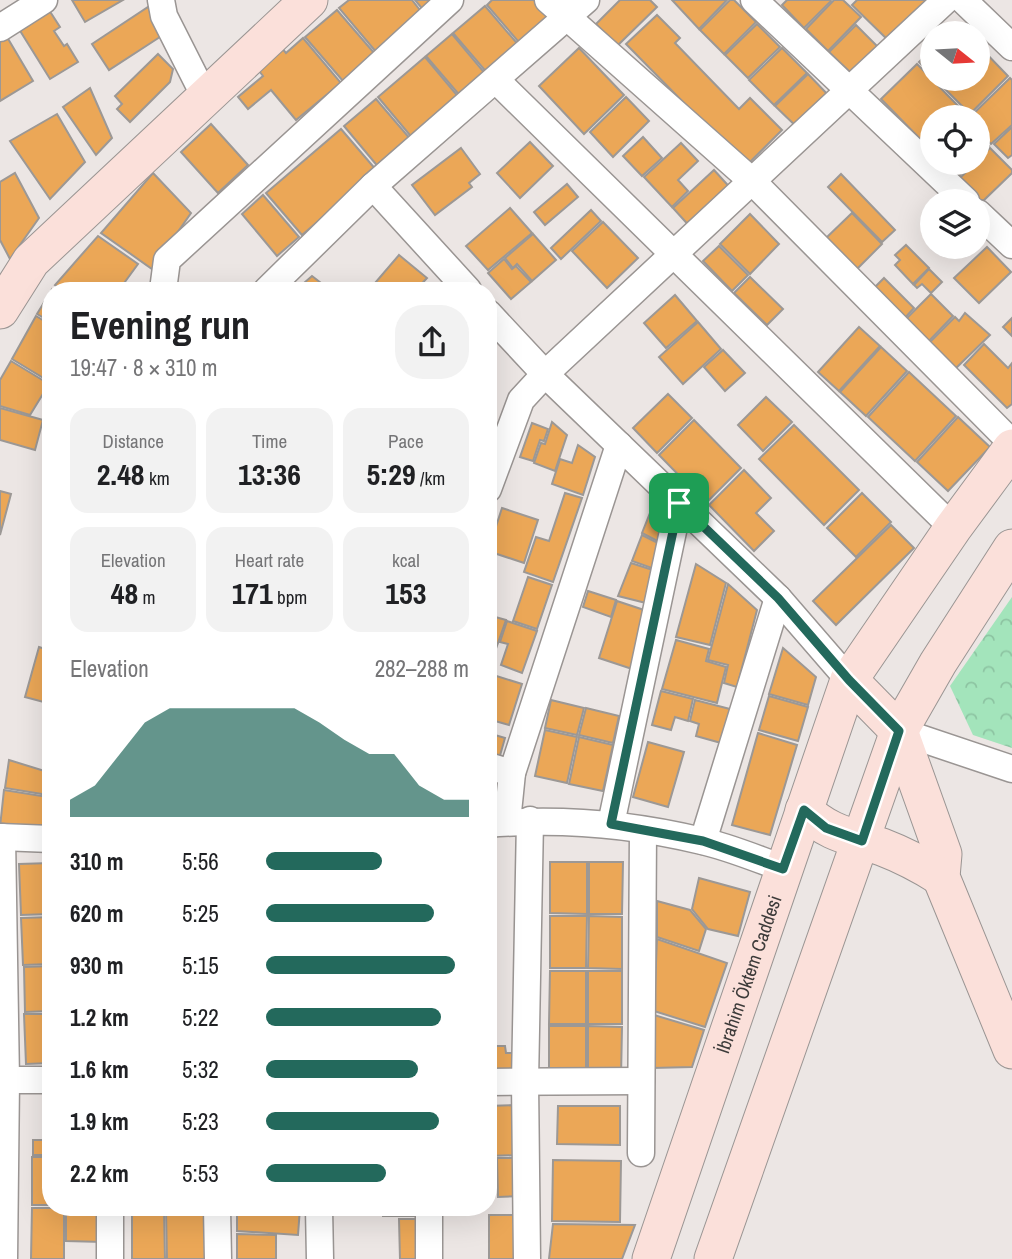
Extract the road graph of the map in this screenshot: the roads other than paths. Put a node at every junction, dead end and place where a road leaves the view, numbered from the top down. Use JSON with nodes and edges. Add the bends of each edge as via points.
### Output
{"nodes":[{"id":1,"x":44,"y":0,"type":"edge"},
{"id":2,"x":161,"y":0,"type":"edge"},
{"id":3,"x":309,"y":0,"type":"edge"},
{"id":4,"x":450,"y":0,"type":"edge"},
{"id":5,"x":754,"y":0,"type":"edge"},
{"id":6,"x":946,"y":0,"type":"edge"},
{"id":7,"x":964,"y":0,"type":"edge"},
{"id":8,"x":568,"y":6,"type":"edge"},
{"id":9,"x":0,"y":27,"type":"edge"},
{"id":10,"x":1012,"y":47,"type":"edge"},
{"id":11,"x":496,"y":80,"type":"junction"},
{"id":12,"x":849,"y":91,"type":"junction"},
{"id":13,"x":205,"y":97,"type":"junction"},
{"id":14,"x":752,"y":181,"type":"junction"},
{"id":15,"x":373,"y":186,"type":"junction"},
{"id":16,"x":952,"y":189,"type":"edge"},
{"id":17,"x":990,"y":224,"type":"edge"},
{"id":18,"x":1012,"y":245,"type":"edge"},
{"id":19,"x":673,"y":255,"type":"junction"},
{"id":20,"x":164,"y":282,"type":"edge"},
{"id":21,"x":275,"y":282,"type":"edge"},
{"id":22,"x":453,"y":282,"type":"edge"},
{"id":23,"x":0,"y":310,"type":"edge"},
{"id":24,"x":497,"y":323,"type":"edge"},
{"id":25,"x":545,"y":374,"type":"junction"},
{"id":26,"x":1012,"y":443,"type":"edge"},
{"id":27,"x":619,"y":445,"type":"junction"},
{"id":28,"x":1012,"y":448,"type":"edge"},
{"id":29,"x":497,"y":465,"type":"edge"},
{"id":30,"x":679,"y":503,"type":"junction"},
{"id":31,"x":953,"y":528,"type":"junction"},
{"id":32,"x":1012,"y":548,"type":"edge"},
{"id":33,"x":778,"y":598,"type":"junction"},
{"id":34,"x":849,"y":680,"type":"junction"},
{"id":35,"x":899,"y":731,"type":"junction"},
{"id":36,"x":1012,"y":769,"type":"edge"},
{"id":37,"x":500,"y":770,"type":"edge"},
{"id":38,"x":804,"y":810,"type":"junction"},
{"id":39,"x":508,"y":822,"type":"edge"},
{"id":40,"x":611,"y":824,"type":"junction"},
{"id":41,"x":643,"y":830,"type":"junction"},
{"id":42,"x":1,"y":837,"type":"edge"},
{"id":43,"x":42,"y":839,"type":"edge"},
{"id":44,"x":703,"y":841,"type":"junction"},
{"id":45,"x":862,"y":841,"type":"junction"},
{"id":46,"x":783,"y":869,"type":"junction"},
{"id":47,"x":941,"y":877,"type":"junction"},
{"id":48,"x":1012,"y":1050,"type":"edge"},
{"id":49,"x":3,"y":1080,"type":"edge"},
{"id":50,"x":42,"y":1080,"type":"edge"},
{"id":51,"x":641,"y":1081,"type":"junction"},
{"id":52,"x":497,"y":1082,"type":"edge"},
{"id":53,"x":525,"y":1082,"type":"junction"},
{"id":54,"x":641,"y":1153,"type":"dead end"},
{"id":55,"x":110,"y":1216,"type":"edge"},
{"id":56,"x":216,"y":1216,"type":"edge"},
{"id":57,"x":319,"y":1216,"type":"edge"},
{"id":58,"x":429,"y":1216,"type":"edge"},
{"id":59,"x":4,"y":1259,"type":"edge"},
{"id":60,"x":110,"y":1259,"type":"edge"},
{"id":61,"x":218,"y":1259,"type":"edge"},
{"id":62,"x":320,"y":1259,"type":"edge"},
{"id":63,"x":429,"y":1259,"type":"edge"},
{"id":64,"x":527,"y":1259,"type":"edge"},
{"id":65,"x":650,"y":1259,"type":"edge"},
{"id":66,"x":713,"y":1259,"type":"edge"}],
"edges":[{"from":1,"to":9,"type":"street"},
{"from":2,"to":13,"type":"street","via":[[164,16]]},
{"from":3,"to":13,"type":"main road"},
{"from":4,"to":20,"type":"street","via":[[167,260]]},
{"from":5,"to":12,"type":"street"},
{"from":6,"to":12,"type":"street"},
{"from":7,"to":10,"type":"street"},
{"from":8,"to":11,"type":"street"},
{"from":8,"to":14,"type":"street"},
{"from":11,"to":15,"type":"street"},
{"from":11,"to":19,"type":"street"},
{"from":12,"to":14,"type":"street"},
{"from":12,"to":16,"type":"street"},
{"from":13,"to":23,"type":"main road","via":[[31,261]]},
{"from":14,"to":19,"type":"street"},
{"from":14,"to":26,"type":"street"},
{"from":15,"to":21,"type":"street"},
{"from":15,"to":22,"type":"street"},
{"from":17,"to":18,"type":"street"},
{"from":19,"to":25,"type":"street"},
{"from":19,"to":31,"type":"street"},
{"from":24,"to":25,"type":"street"},
{"from":25,"to":27,"type":"street"},
{"from":25,"to":29,"type":"street","via":[[521,400]]},
{"from":27,"to":30,"type":"street"},
{"from":27,"to":37,"type":"street"},
{"from":28,"to":31,"type":"main road","name":"İbrahim Öktem Caddesi"},
{"from":30,"to":33,"type":"street"},
{"from":30,"to":40,"type":"street"},
{"from":31,"to":34,"type":"main road","name":"İbrahim Öktem Caddesi"},
{"from":32,"to":35,"type":"main road"},
{"from":33,"to":34,"type":"street"},
{"from":33,"to":44,"type":"street"},
{"from":34,"to":35,"type":"main road"},
{"from":34,"to":38,"type":"main road","name":"İbrahim Öktem Caddesi"},
{"from":35,"to":36,"type":"street"},
{"from":35,"to":45,"type":"main road"},
{"from":35,"to":47,"type":"main road","via":[[943,854]]},
{"from":37,"to":39,"type":"street"},
{"from":38,"to":45,"type":"main road","via":[[826,828]]},
{"from":38,"to":46,"type":"main road","name":"İbrahim Öktem Caddesi"},
{"from":39,"to":40,"type":"street"},
{"from":39,"to":53,"type":"street"},
{"from":40,"to":41,"type":"street"},
{"from":41,"to":44,"type":"street"},
{"from":41,"to":51,"type":"street"},
{"from":42,"to":43,"type":"street"},
{"from":42,"to":49,"type":"street"},
{"from":44,"to":46,"type":"street"},
{"from":45,"to":47,"type":"main road"},
{"from":45,"to":66,"type":"main road"},
{"from":46,"to":65,"type":"main road","name":"İbrahim Öktem Caddesi"},
{"from":47,"to":48,"type":"main road"},
{"from":49,"to":50,"type":"street"},
{"from":49,"to":59,"type":"street"},
{"from":51,"to":53,"type":"street"},
{"from":51,"to":54,"type":"street"},
{"from":52,"to":53,"type":"street"},
{"from":53,"to":64,"type":"street"},
{"from":55,"to":60,"type":"street"},
{"from":56,"to":61,"type":"street"},
{"from":57,"to":62,"type":"street"},
{"from":58,"to":63,"type":"street"}]}
